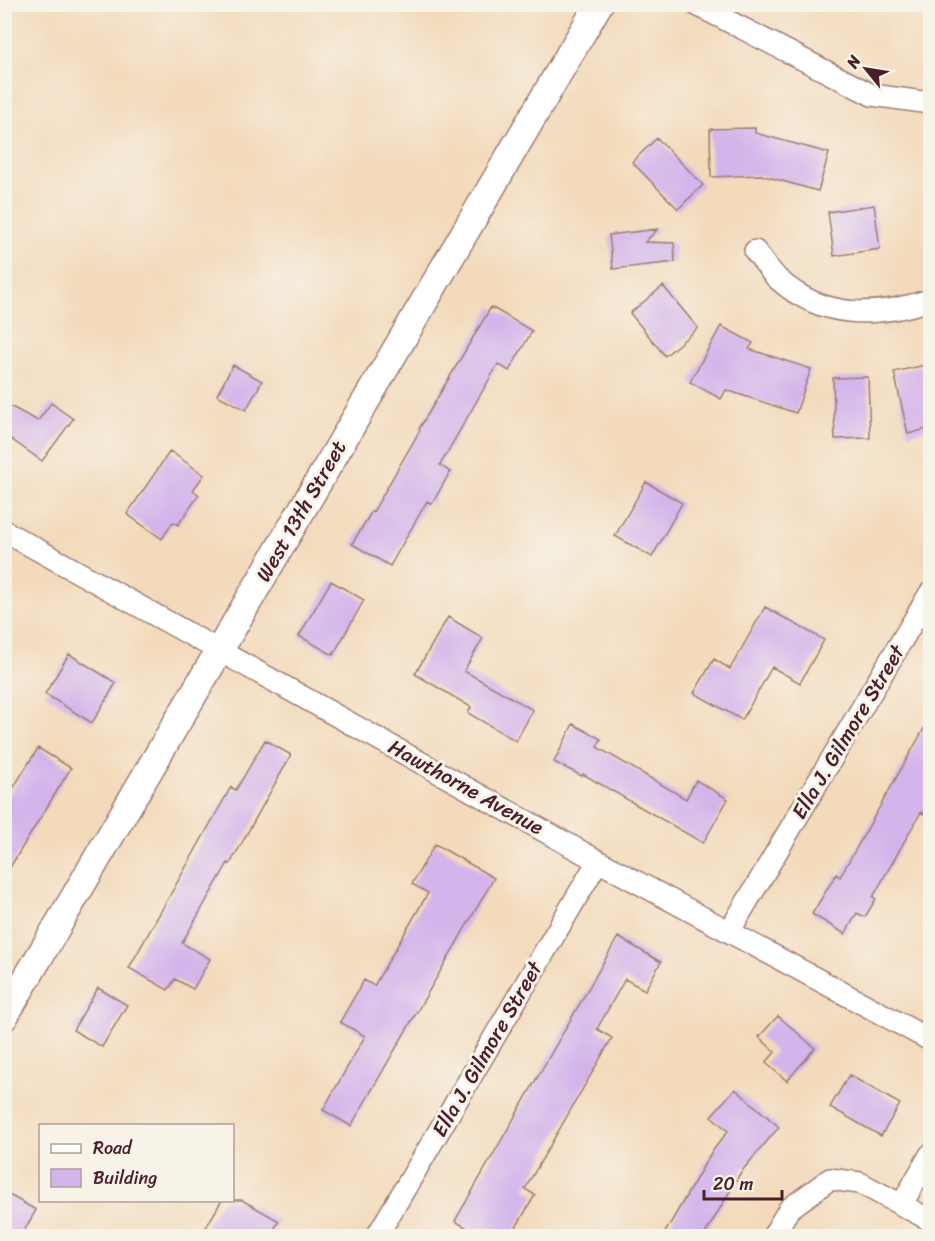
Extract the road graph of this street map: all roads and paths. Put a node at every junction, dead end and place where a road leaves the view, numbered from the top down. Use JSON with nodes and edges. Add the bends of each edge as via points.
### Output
{"nodes":[{"id":1,"x":599,"y":4,"type":"edge"},
{"id":2,"x":695,"y":4,"type":"edge"},
{"id":3,"x":930,"y":103,"type":"edge"},
{"id":4,"x":755,"y":251,"type":"dead end"},
{"id":5,"x":930,"y":300,"type":"edge"},
{"id":6,"x":4,"y":531,"type":"edge"},
{"id":7,"x":930,"y":593,"type":"edge"},
{"id":8,"x":220,"y":649,"type":"junction"},
{"id":9,"x":598,"y":861,"type":"junction"},
{"id":10,"x":729,"y":932,"type":"junction"},
{"id":11,"x":4,"y":1017,"type":"edge"},
{"id":12,"x":930,"y":1040,"type":"edge"},
{"id":13,"x":930,"y":1155,"type":"edge"},
{"id":14,"x":902,"y":1204,"type":"junction"},
{"id":15,"x":930,"y":1220,"type":"edge"},
{"id":16,"x":377,"y":1236,"type":"edge"},
{"id":17,"x":773,"y":1236,"type":"edge"}],
"edges":[{"from":1,"to":8,"type":"street","name":"West 13th Street"},
{"from":2,"to":3,"type":"street","via":[[872,96]]},
{"from":4,"to":5,"type":"street","via":[[778,279],[801,296],[835,309],[858,313],[892,311]]},
{"from":6,"to":8,"type":"street","name":"Hawthorne Avenue"},
{"from":7,"to":10,"type":"street","name":"Ella J. Gilmore Street"},
{"from":8,"to":9,"type":"street","name":"Hawthorne Avenue"},
{"from":8,"to":11,"type":"street","name":"West 13th Street"},
{"from":9,"to":10,"type":"street","name":"Hawthorne Avenue"},
{"from":9,"to":16,"type":"street","name":"Ella J. Gilmore Street"},
{"from":10,"to":12,"type":"street","name":"Hawthorne Avenue"},
{"from":13,"to":14,"type":"street"},
{"from":14,"to":15,"type":"street"},
{"from":14,"to":17,"type":"street","via":[[860,1183],[830,1179],[789,1209]]}]}
